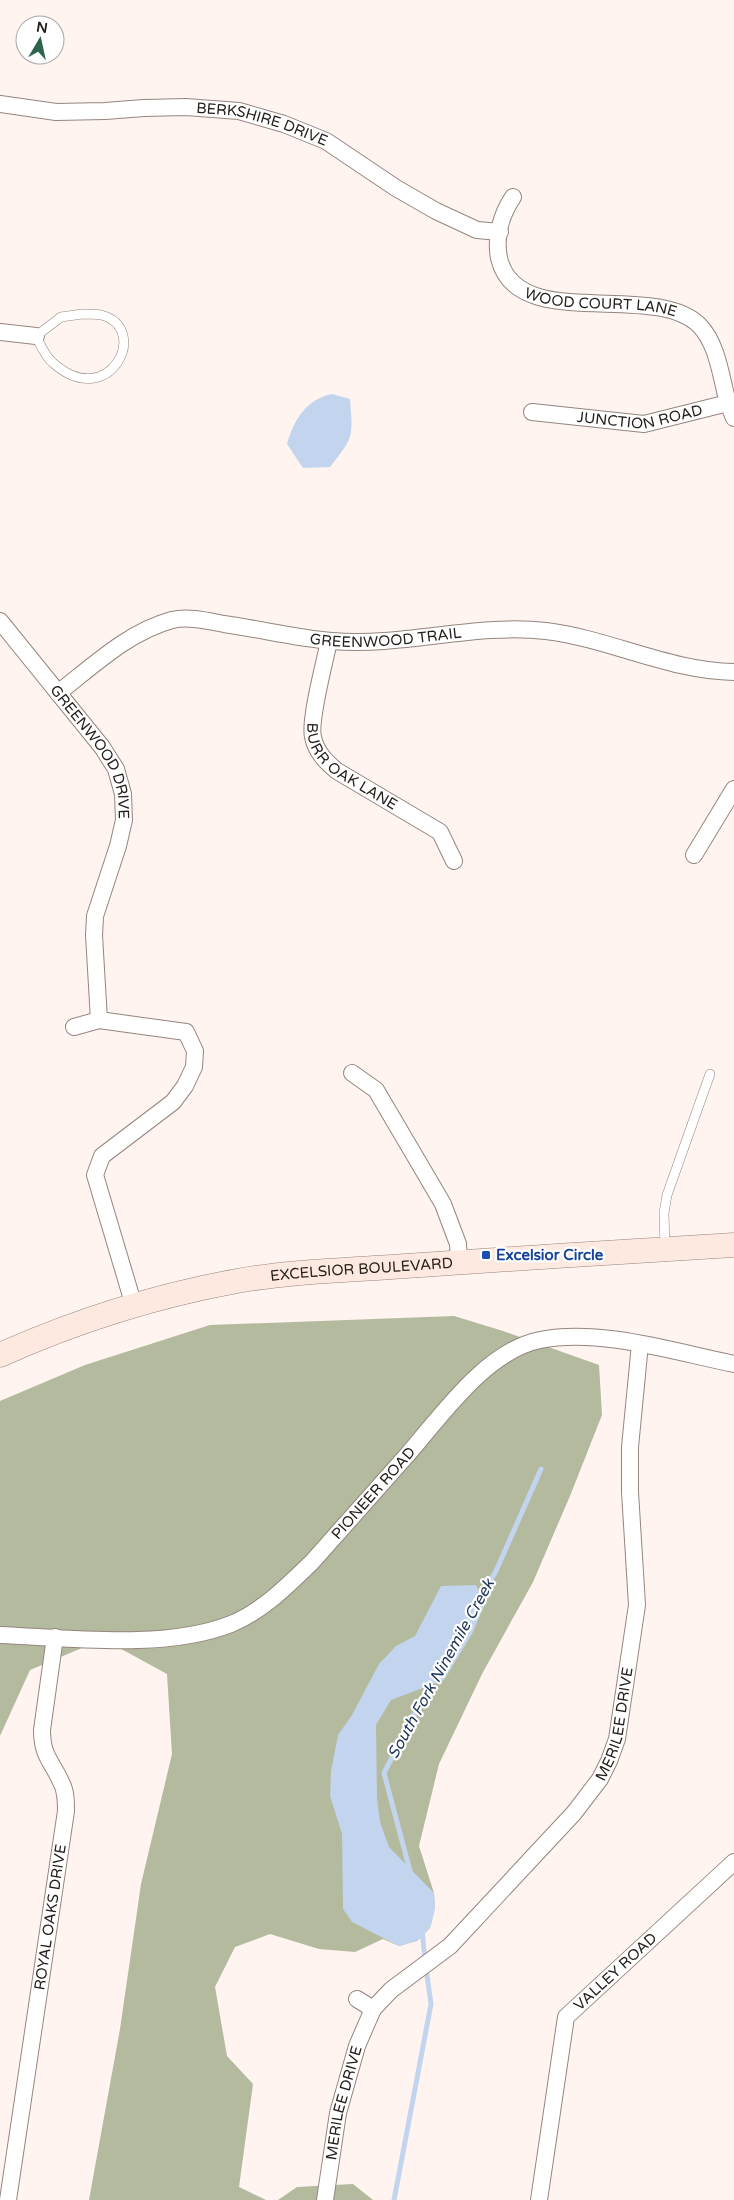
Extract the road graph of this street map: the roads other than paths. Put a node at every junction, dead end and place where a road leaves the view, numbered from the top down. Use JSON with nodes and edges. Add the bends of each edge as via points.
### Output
{"nodes":[{"id":1,"x":0,"y":104,"type":"edge"},
{"id":2,"x":513,"y":197,"type":"dead end"},
{"id":3,"x":500,"y":232,"type":"junction"},
{"id":4,"x":0,"y":332,"type":"edge"},
{"id":5,"x":36,"y":336,"type":"junction"},
{"id":6,"x":728,"y":403,"type":"junction"},
{"id":7,"x":532,"y":412,"type":"dead end"},
{"id":8,"x":734,"y":418,"type":"edge"},
{"id":9,"x":0,"y":620,"type":"edge"},
{"id":10,"x":329,"y":641,"type":"junction"},
{"id":11,"x":734,"y":672,"type":"edge"},
{"id":12,"x":58,"y":693,"type":"junction"},
{"id":13,"x":734,"y":789,"type":"edge"},
{"id":14,"x":694,"y":855,"type":"dead end"},
{"id":15,"x":454,"y":861,"type":"dead end"},
{"id":16,"x":99,"y":1020,"type":"junction"},
{"id":17,"x":74,"y":1027,"type":"dead end"},
{"id":18,"x":352,"y":1074,"type":"dead end"},
{"id":19,"x":710,"y":1074,"type":"dead end"},
{"id":20,"x":734,"y":1245,"type":"edge"},
{"id":21,"x":665,"y":1249,"type":"junction"},
{"id":22,"x":459,"y":1262,"type":"junction"},
{"id":23,"x":134,"y":1306,"type":"junction"},
{"id":24,"x":640,"y":1344,"type":"junction"},
{"id":25,"x":0,"y":1355,"type":"edge"},
{"id":26,"x":734,"y":1364,"type":"edge"},
{"id":27,"x":0,"y":1634,"type":"edge"},
{"id":28,"x":55,"y":1637,"type":"junction"},
{"id":29,"x":734,"y":1862,"type":"edge"},
{"id":30,"x":357,"y":1999,"type":"dead end"},
{"id":31,"x":373,"y":2008,"type":"junction"},
{"id":32,"x":8,"y":2200,"type":"edge"},
{"id":33,"x":325,"y":2200,"type":"edge"},
{"id":34,"x":539,"y":2200,"type":"edge"}],
"edges":[{"from":1,"to":3,"type":"street","name":"BERKSHIRE DRIVE","via":[[56,112],[144,108],[239,111],[284,124],[326,142],[436,211],[477,230]]},
{"from":2,"to":3,"type":"street","name":"WOOD COURT LANE","via":[[503,212]]},
{"from":3,"to":6,"type":"street","name":"WOOD COURT LANE","via":[[497,248],[501,267],[519,290],[538,298],[660,308],[682,313],[699,325],[711,343]]},
{"from":4,"to":5,"type":"street"},
{"from":5,"to":5,"type":"lane","via":[[61,317],[82,314],[103,316],[124,334],[119,364],[92,379],[78,378],[51,362]]},
{"from":6,"to":7,"type":"street","name":"JUNCTION ROAD","via":[[644,424]]},
{"from":6,"to":8,"type":"street"},
{"from":9,"to":12,"type":"street","name":"GREENWOOD DRIVE"},
{"from":10,"to":11,"type":"street","name":"GREENWOOD TRAIL","via":[[387,642],[502,628],[548,632],[712,672]]},
{"from":10,"to":12,"type":"street","name":"GREENWOOD TRAIL","via":[[197,620],[174,620],[152,626],[127,640]]},
{"from":10,"to":15,"type":"street","name":"BURR OAK LANE","via":[[314,721],[313,736],[318,750],[337,771],[440,832]]},
{"from":12,"to":16,"type":"street","name":"GREENWOOD DRIVE","via":[[102,747],[116,769],[124,794],[124,820],[118,846],[95,916]]},
{"from":13,"to":14,"type":"street"},
{"from":16,"to":17,"type":"street"},
{"from":16,"to":23,"type":"street","via":[[186,1032],[195,1050],[194,1067],[173,1102],[102,1156],[95,1175]]},
{"from":18,"to":22,"type":"street","via":[[376,1090],[443,1204],[458,1244]]},
{"from":19,"to":21,"type":"lane","via":[[667,1194]]},
{"from":20,"to":21,"type":"main road","name":"EXCELSIOR BOULEVARD"},
{"from":21,"to":22,"type":"main road","name":"EXCELSIOR BOULEVARD"},
{"from":22,"to":23,"type":"main road","name":"EXCELSIOR BOULEVARD","via":[[288,1274],[166,1296]]},
{"from":23,"to":25,"type":"main road","name":"EXCELSIOR BOULEVARD","via":[[78,1322]]},
{"from":24,"to":26,"type":"street","name":"PIONEER ROAD"},
{"from":24,"to":28,"type":"street","name":"PIONEER ROAD","via":[[572,1337],[539,1340],[509,1352],[474,1379],[312,1562],[256,1611],[232,1624],[180,1637]]},
{"from":24,"to":31,"type":"street","name":"MERILEE DRIVE","via":[[630,1447],[637,1605],[617,1739],[609,1761],[600,1780],[574,1813],[450,1946],[391,1990]]},
{"from":27,"to":28,"type":"street","name":"PIONEER ROAD"},
{"from":28,"to":32,"type":"street","name":"ROYAL OAKS DRIVE","via":[[42,1745],[62,1784],[66,1811]]},
{"from":29,"to":34,"type":"street","name":"VALLEY ROAD","via":[[566,2017]]},
{"from":30,"to":31,"type":"street"},
{"from":31,"to":33,"type":"street","name":"MERILEE DRIVE","via":[[338,2113]]}]}
